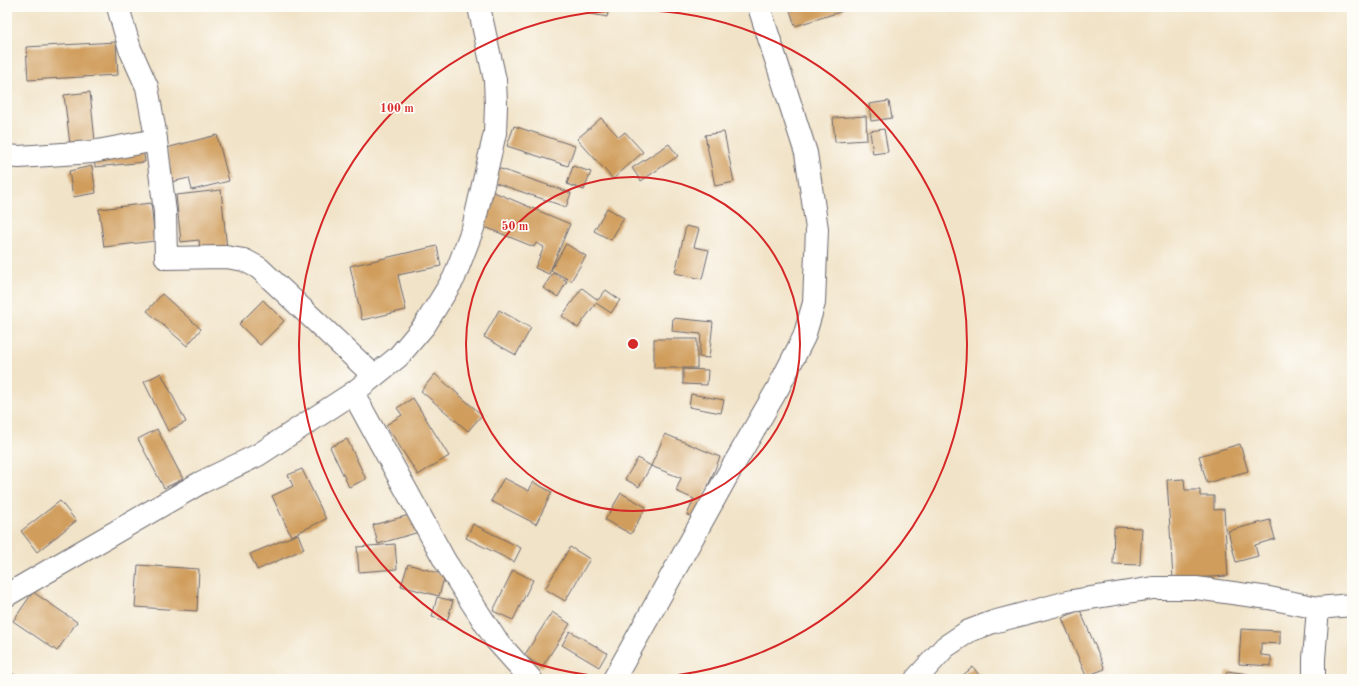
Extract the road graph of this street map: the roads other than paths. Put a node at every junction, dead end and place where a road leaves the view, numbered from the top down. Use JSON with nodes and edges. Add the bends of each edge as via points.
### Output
{"nodes":[{"id":1,"x":118,"y":7,"type":"edge"},
{"id":2,"x":479,"y":7,"type":"edge"},
{"id":3,"x":758,"y":7,"type":"edge"},
{"id":4,"x":156,"y":140,"type":"junction"},
{"id":5,"x":7,"y":156,"type":"edge"},
{"id":6,"x":374,"y":376,"type":"junction"},
{"id":7,"x":353,"y":393,"type":"junction"},
{"id":8,"x":7,"y":595,"type":"edge"},
{"id":9,"x":1352,"y":605,"type":"edge"},
{"id":10,"x":1318,"y":608,"type":"junction"},
{"id":11,"x":531,"y":679,"type":"edge"},
{"id":12,"x":614,"y":679,"type":"edge"},
{"id":13,"x":916,"y":679,"type":"edge"},
{"id":14,"x":1314,"y":679,"type":"edge"}],
"edges":[{"from":1,"to":4,"type":"street","via":[[130,49],[147,87]]},
{"from":2,"to":6,"type":"street","via":[[495,80],[496,105],[495,133],[473,228],[454,278],[425,325],[398,357]]},
{"from":3,"to":12,"type":"street","via":[[806,153],[817,229],[814,302],[804,337],[778,388]]},
{"from":4,"to":5,"type":"street","via":[[92,152]]},
{"from":4,"to":6,"type":"street","via":[[165,212],[166,258],[226,257],[244,260],[259,268]]},
{"from":6,"to":7,"type":"street"},
{"from":7,"to":8,"type":"street","via":[[258,455],[200,483]]},
{"from":7,"to":11,"type":"street","via":[[445,561],[496,640]]},
{"from":9,"to":10,"type":"street"},
{"from":10,"to":13,"type":"street","via":[[1196,588],[1153,588],[1072,600],[969,631],[945,647]]},
{"from":10,"to":14,"type":"street"}]}
